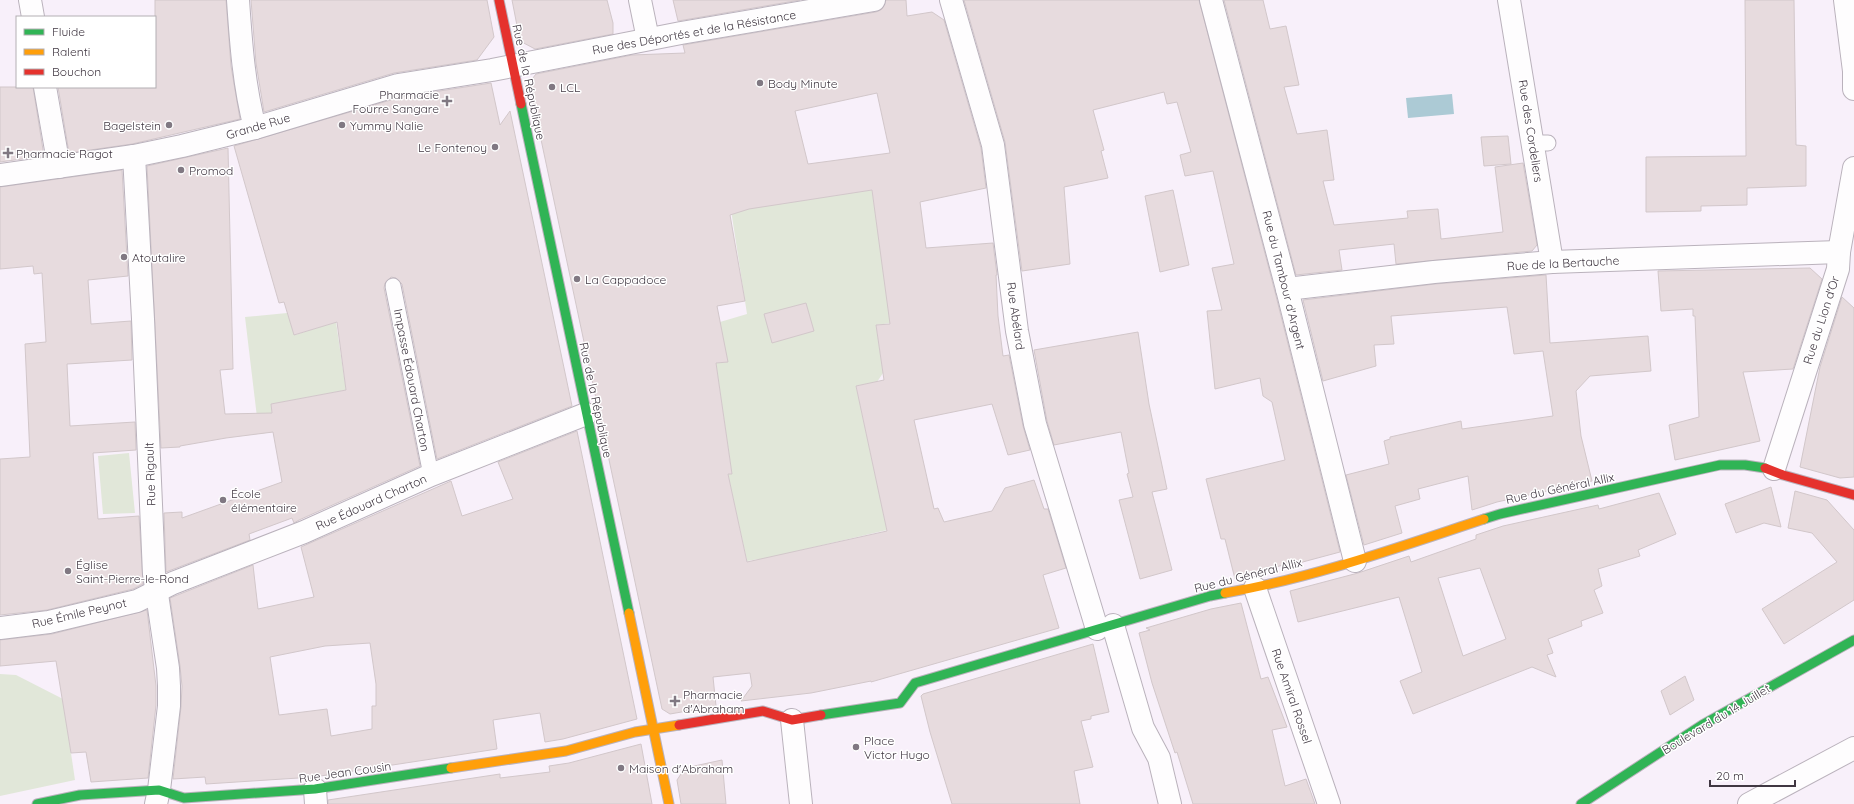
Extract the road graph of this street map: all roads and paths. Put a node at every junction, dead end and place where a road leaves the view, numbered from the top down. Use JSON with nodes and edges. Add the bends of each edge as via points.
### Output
{"nodes":[{"id":1,"x":30,"y":0,"type":"edge"},
{"id":2,"x":238,"y":0,"type":"edge"},
{"id":3,"x":499,"y":0,"type":"edge"},
{"id":4,"x":640,"y":0,"type":"edge"},
{"id":5,"x":874,"y":0,"type":"edge"},
{"id":6,"x":950,"y":0,"type":"edge"},
{"id":7,"x":1211,"y":0,"type":"edge"},
{"id":8,"x":1509,"y":0,"type":"edge"},
{"id":9,"x":1845,"y":0,"type":"edge"},
{"id":10,"x":33,"y":16,"type":"edge"},
{"id":11,"x":648,"y":40,"type":"junction"},
{"id":12,"x":513,"y":65,"type":"junction"},
{"id":13,"x":45,"y":88,"type":"edge"},
{"id":14,"x":1854,"y":89,"type":"edge"},
{"id":15,"x":255,"y":128,"type":"junction"},
{"id":16,"x":134,"y":156,"type":"junction"},
{"id":17,"x":59,"y":167,"type":"junction"},
{"id":18,"x":1854,"y":168,"type":"edge"},
{"id":19,"x":0,"y":175,"type":"edge"},
{"id":20,"x":1552,"y":262,"type":"junction"},
{"id":21,"x":1844,"y":263,"type":"edge"},
{"id":22,"x":393,"y":286,"type":"dead end"},
{"id":23,"x":1287,"y":289,"type":"junction"},
{"id":24,"x":586,"y":414,"type":"junction"},
{"id":25,"x":1774,"y":469,"type":"junction"},
{"id":26,"x":431,"y":475,"type":"junction"},
{"id":27,"x":1854,"y":495,"type":"edge"},
{"id":28,"x":1355,"y":561,"type":"junction"},
{"id":29,"x":1255,"y":588,"type":"junction"},
{"id":30,"x":156,"y":591,"type":"junction"},
{"id":31,"x":1105,"y":627,"type":"junction"},
{"id":32,"x":0,"y":628,"type":"edge"},
{"id":33,"x":1854,"y":640,"type":"edge"},
{"id":34,"x":792,"y":720,"type":"junction"},
{"id":35,"x":654,"y":728,"type":"junction"},
{"id":36,"x":1854,"y":748,"type":"edge"},
{"id":37,"x":316,"y":796,"type":"edge"},
{"id":38,"x":158,"y":797,"type":"edge"},
{"id":39,"x":37,"y":804,"type":"edge"},
{"id":40,"x":669,"y":804,"type":"edge"},
{"id":41,"x":800,"y":804,"type":"edge"},
{"id":42,"x":1170,"y":804,"type":"edge"},
{"id":43,"x":1329,"y":804,"type":"edge"},
{"id":44,"x":1581,"y":804,"type":"edge"},
{"id":45,"x":1749,"y":804,"type":"edge"}],
"edges":[{"from":1,"to":10,"type":"street"},
{"from":2,"to":15,"type":"street","via":[[247,98]]},
{"from":3,"to":12,"type":"street","name":"Rue de la République"},
{"from":4,"to":11,"type":"street"},
{"from":5,"to":11,"type":"street","name":"Rue des Déportés et de la Résistance"},
{"from":6,"to":31,"type":"street","name":"Rue Abélard","via":[[994,145],[1017,331],[1035,424]]},
{"from":7,"to":23,"type":"street","name":"Rue du Tambour d'Argent"},
{"from":8,"to":20,"type":"street","name":"Rue des Cordeliers","via":[[1540,143]]},
{"from":9,"to":14,"type":"street"},
{"from":11,"to":12,"type":"street","name":"Rue des Déportés et de la Résistance"},
{"from":12,"to":15,"type":"street","name":"Grande Rue","via":[[398,85]]},
{"from":12,"to":24,"type":"street","name":"Rue de la République"},
{"from":13,"to":17,"type":"street"},
{"from":15,"to":16,"type":"street","name":"Grande Rue"},
{"from":16,"to":17,"type":"street","name":"Grande Rue"},
{"from":16,"to":30,"type":"street","name":"Rue Rigault"},
{"from":17,"to":19,"type":"street","name":"Grande Rue"},
{"from":18,"to":21,"type":"street","name":"Rue du Lion d'Or"},
{"from":20,"to":21,"type":"street","name":"Rue de la Bertauche"},
{"from":20,"to":23,"type":"street","name":"Rue de la Bertauche","via":[[1434,272]]},
{"from":21,"to":25,"type":"street","name":"Rue du Lion d'Or"},
{"from":22,"to":26,"type":"lane","name":"Impasse Édouard Charton"},
{"from":23,"to":28,"type":"street","name":"Rue du Tambour d'Argent"},
{"from":24,"to":26,"type":"street","name":"Rue Édouard Charton"},
{"from":24,"to":35,"type":"street","name":"Rue de la République"},
{"from":25,"to":27,"type":"street","name":"Rue du Général Allix","via":[[1783,475]]},
{"from":25,"to":28,"type":"street","name":"Rue du Général Allix","via":[[1756,465],[1720,465],[1500,514]]},
{"from":26,"to":30,"type":"street","name":"Rue Édouard Charton","via":[[304,532]]},
{"from":28,"to":29,"type":"street","name":"Rue du Général Allix"},
{"from":29,"to":31,"type":"street","name":"Rue du Général Allix","via":[[1210,596]]},
{"from":29,"to":43,"type":"street","name":"Rue Amiral Rossel"},
{"from":30,"to":32,"type":"street","name":"Rue Émile Peynot","via":[[137,600],[49,622]]},
{"from":30,"to":38,"type":"street","name":"Rue Rigault","via":[[169,686]]},
{"from":31,"to":34,"type":"street","name":"Rue du Général Allix","via":[[915,683],[900,703]]},
{"from":31,"to":42,"type":"street","name":"Rue Abélard","via":[[1142,728],[1159,758]]},
{"from":33,"to":44,"type":"street","name":"Boulevard du 14 Juillet","via":[[1702,725]]},
{"from":34,"to":35,"type":"street","name":"Rue du Général Allix","via":[[763,710]]},
{"from":34,"to":41,"type":"street"},
{"from":35,"to":37,"type":"street","name":"Rue Jean Cousin","via":[[566,751]]},
{"from":35,"to":40,"type":"street","name":"Rue de la République"},
{"from":36,"to":45,"type":"street"},
{"from":37,"to":38,"type":"street","name":"Rue Jean Cousin"},
{"from":38,"to":39,"type":"street","name":"Rue Jean Cousin","via":[[80,796]]}]}
